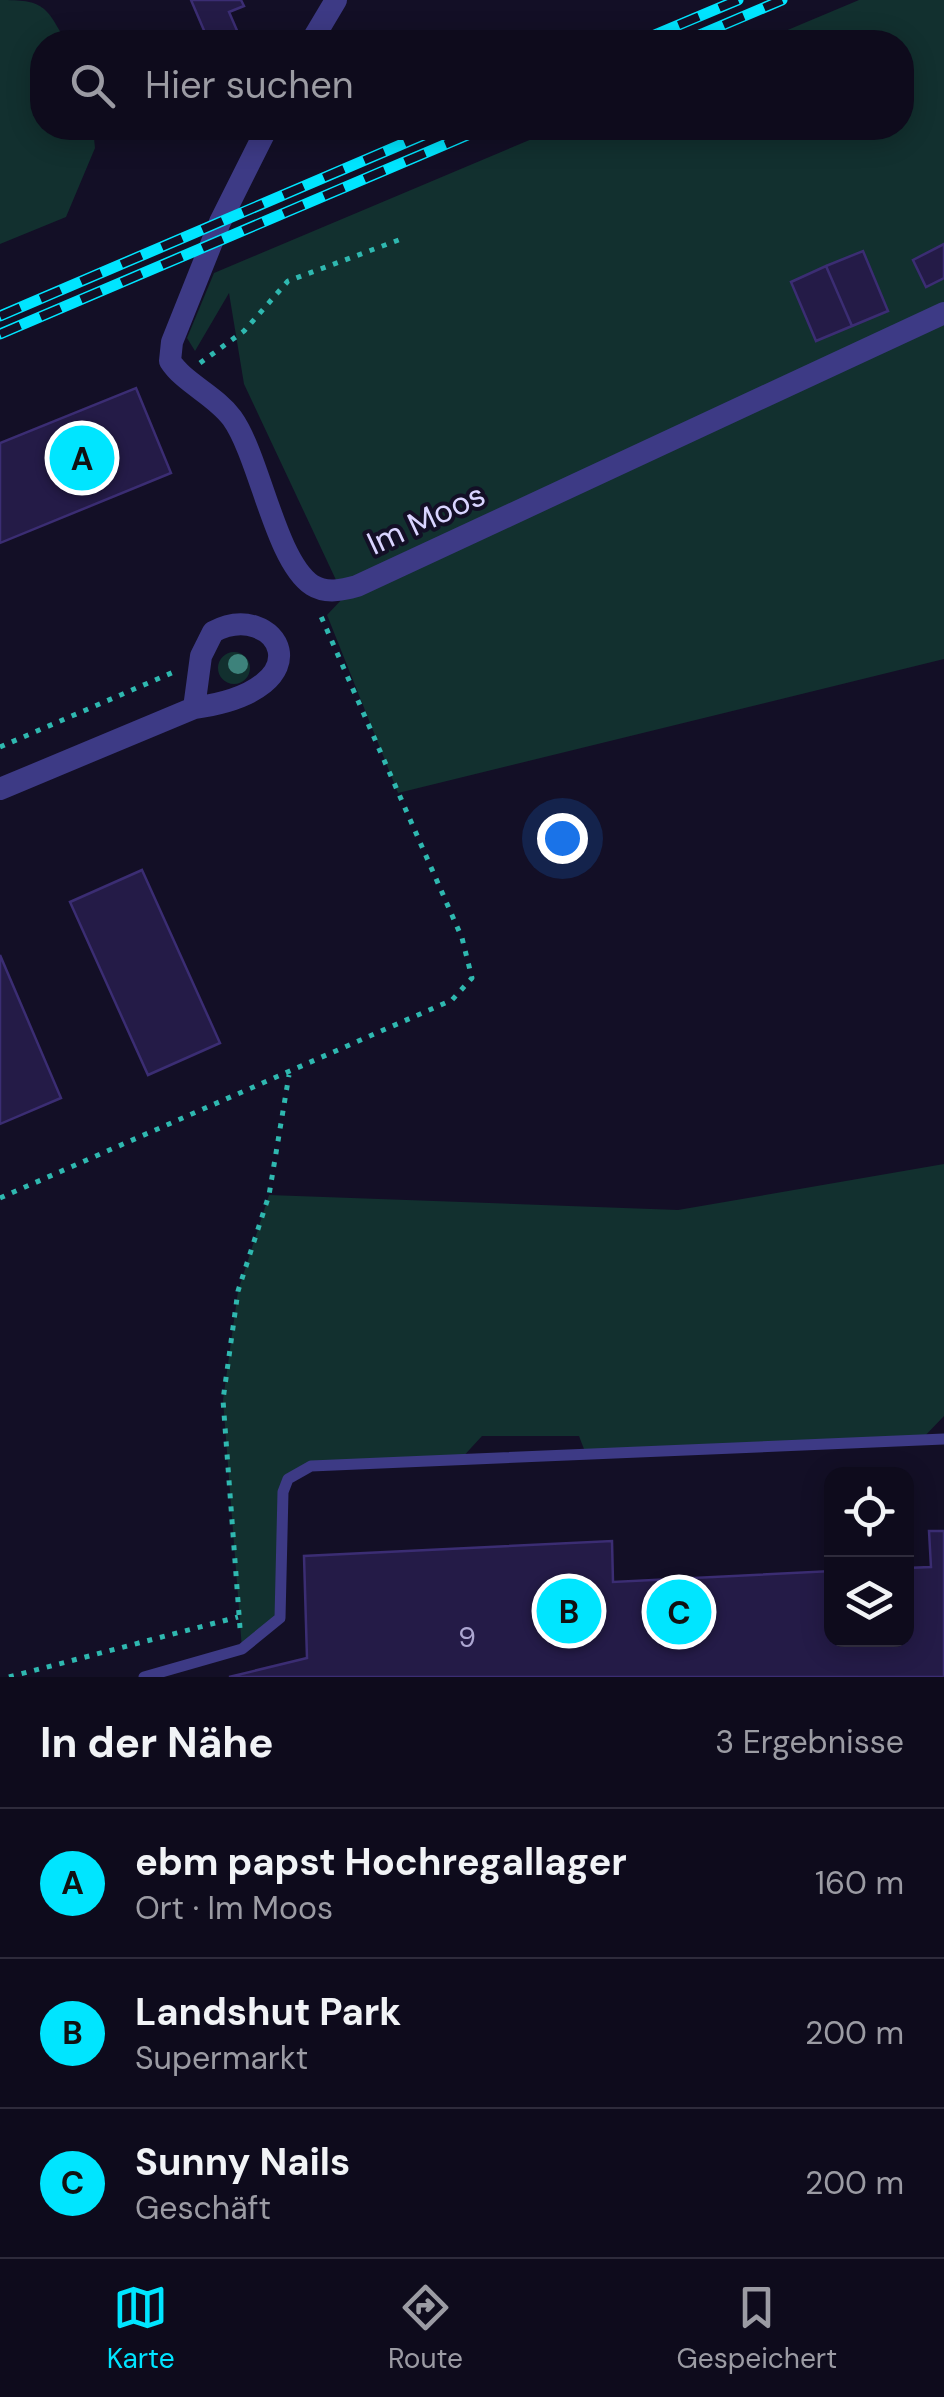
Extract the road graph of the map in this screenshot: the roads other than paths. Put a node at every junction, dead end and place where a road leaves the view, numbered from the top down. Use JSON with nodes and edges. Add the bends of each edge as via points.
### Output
{"nodes":[{"id":1,"x":336,"y":0,"type":"edge"},
{"id":2,"x":318,"y":30,"type":"edge"},
{"id":3,"x":261,"y":140,"type":"edge"},
{"id":4,"x":944,"y":313,"type":"edge"},
{"id":5,"x":194,"y":708,"type":"dead end"},
{"id":6,"x":0,"y":790,"type":"edge"},
{"id":7,"x":944,"y":1439,"type":"edge"},
{"id":8,"x":144,"y":1677,"type":"edge"}],
"edges":[{"from":1,"to":2,"type":"street"},
{"from":3,"to":4,"type":"street","name":"Im Moos","via":[[220,222],[170,361],[233,420],[289,552],[309,583],[332,591],[358,586]]},
{"from":5,"to":6,"type":"street"},
{"from":7,"to":8,"type":"lane","via":[[311,1466],[288,1479],[283,1492],[280,1618],[242,1649]]}]}
